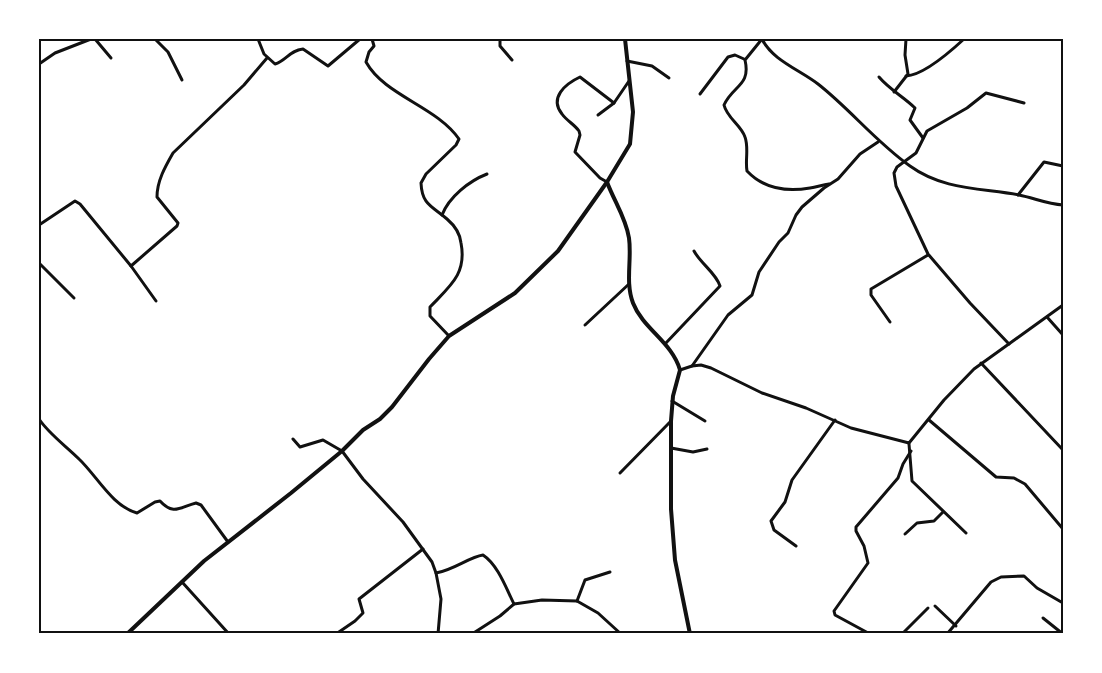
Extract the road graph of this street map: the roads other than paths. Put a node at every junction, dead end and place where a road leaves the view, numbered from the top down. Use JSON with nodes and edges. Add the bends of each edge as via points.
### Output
{"nodes":[{"id":1,"x":93,"y":39,"type":"edge"},
{"id":2,"x":155,"y":39,"type":"edge"},
{"id":3,"x":258,"y":39,"type":"edge"},
{"id":4,"x":360,"y":39,"type":"edge"},
{"id":5,"x":372,"y":39,"type":"edge"},
{"id":6,"x":500,"y":39,"type":"edge"},
{"id":7,"x":523,"y":39,"type":"edge"},
{"id":8,"x":536,"y":39,"type":"edge"},
{"id":9,"x":625,"y":39,"type":"edge"},
{"id":10,"x":762,"y":39,"type":"edge"},
{"id":11,"x":906,"y":39,"type":"edge"},
{"id":12,"x":964,"y":39,"type":"edge"},
{"id":13,"x":111,"y":58,"type":"dead end"},
{"id":14,"x":267,"y":58,"type":"junction"},
{"id":15,"x":512,"y":60,"type":"dead end"},
{"id":16,"x":745,"y":60,"type":"junction"},
{"id":17,"x":627,"y":61,"type":"junction"},
{"id":18,"x":39,"y":64,"type":"edge"},
{"id":19,"x":906,"y":76,"type":"junction"},
{"id":20,"x":879,"y":77,"type":"dead end"},
{"id":21,"x":669,"y":78,"type":"dead end"},
{"id":22,"x":182,"y":80,"type":"dead end"},
{"id":23,"x":630,"y":80,"type":"junction"},
{"id":24,"x":894,"y":92,"type":"junction"},
{"id":25,"x":700,"y":94,"type":"dead end"},
{"id":26,"x":614,"y":103,"type":"junction"},
{"id":27,"x":1024,"y":103,"type":"dead end"},
{"id":28,"x":598,"y":115,"type":"dead end"},
{"id":29,"x":923,"y":138,"type":"junction"},
{"id":30,"x":878,"y":142,"type":"junction"},
{"id":31,"x":904,"y":162,"type":"junction"},
{"id":32,"x":1063,"y":166,"type":"edge"},
{"id":33,"x":487,"y":174,"type":"dead end"},
{"id":34,"x":607,"y":182,"type":"junction"},
{"id":35,"x":831,"y":184,"type":"junction"},
{"id":36,"x":1018,"y":195,"type":"junction"},
{"id":37,"x":1063,"y":205,"type":"edge"},
{"id":38,"x":442,"y":215,"type":"junction"},
{"id":39,"x":39,"y":225,"type":"edge"},
{"id":40,"x":694,"y":251,"type":"dead end"},
{"id":41,"x":928,"y":254,"type":"junction"},
{"id":42,"x":39,"y":263,"type":"edge"},
{"id":43,"x":131,"y":266,"type":"junction"},
{"id":44,"x":629,"y":284,"type":"junction"},
{"id":45,"x":74,"y":298,"type":"dead end"},
{"id":46,"x":156,"y":301,"type":"dead end"},
{"id":47,"x":1063,"y":305,"type":"edge"},
{"id":48,"x":1047,"y":317,"type":"junction"},
{"id":49,"x":890,"y":322,"type":"dead end"},
{"id":50,"x":585,"y":325,"type":"dead end"},
{"id":51,"x":1063,"y":335,"type":"edge"},
{"id":52,"x":449,"y":336,"type":"junction"},
{"id":53,"x":665,"y":344,"type":"junction"},
{"id":54,"x":1010,"y":344,"type":"junction"},
{"id":55,"x":981,"y":363,"type":"junction"},
{"id":56,"x":692,"y":366,"type":"junction"},
{"id":57,"x":680,"y":370,"type":"junction"},
{"id":58,"x":672,"y":401,"type":"junction"},
{"id":59,"x":39,"y":418,"type":"edge"},
{"id":60,"x":836,"y":420,"type":"junction"},
{"id":61,"x":929,"y":420,"type":"junction"},
{"id":62,"x":671,"y":421,"type":"junction"},
{"id":63,"x":705,"y":422,"type":"dead end"},
{"id":64,"x":293,"y":439,"type":"dead end"},
{"id":65,"x":909,"y":443,"type":"junction"},
{"id":66,"x":671,"y":448,"type":"junction"},
{"id":67,"x":707,"y":449,"type":"dead end"},
{"id":68,"x":1063,"y":450,"type":"edge"},
{"id":69,"x":342,"y":451,"type":"junction"},
{"id":70,"x":912,"y":451,"type":"junction"},
{"id":71,"x":620,"y":473,"type":"dead end"},
{"id":72,"x":943,"y":512,"type":"junction"},
{"id":73,"x":1063,"y":529,"type":"edge"},
{"id":74,"x":966,"y":533,"type":"dead end"},
{"id":75,"x":905,"y":534,"type":"dead end"},
{"id":76,"x":228,"y":542,"type":"junction"},
{"id":77,"x":796,"y":546,"type":"dead end"},
{"id":78,"x":423,"y":549,"type":"junction"},
{"id":79,"x":610,"y":572,"type":"dead end"},
{"id":80,"x":436,"y":573,"type":"junction"},
{"id":81,"x":182,"y":582,"type":"junction"},
{"id":82,"x":577,"y":600,"type":"junction"},
{"id":83,"x":1063,"y":603,"type":"edge"},
{"id":84,"x":514,"y":604,"type":"junction"},
{"id":85,"x":935,"y":606,"type":"dead end"},
{"id":86,"x":928,"y":608,"type":"dead end"},
{"id":87,"x":1043,"y":618,"type":"dead end"},
{"id":88,"x":956,"y":626,"type":"junction"},
{"id":89,"x":1063,"y":633,"type":"edge"},
{"id":90,"x":127,"y":634,"type":"edge"},
{"id":91,"x":229,"y":634,"type":"edge"},
{"id":92,"x":336,"y":634,"type":"edge"},
{"id":93,"x":438,"y":634,"type":"edge"},
{"id":94,"x":472,"y":634,"type":"edge"},
{"id":95,"x":621,"y":634,"type":"edge"},
{"id":96,"x":690,"y":634,"type":"edge"},
{"id":97,"x":870,"y":634,"type":"edge"},
{"id":98,"x":902,"y":634,"type":"edge"},
{"id":99,"x":947,"y":634,"type":"edge"}],
"edges":[{"from":1,"to":13,"type":"street"},
{"from":1,"to":18,"type":"street","via":[[55,53]]},
{"from":2,"to":22,"type":"street","via":[[168,52]]},
{"from":3,"to":14,"type":"street"},
{"from":4,"to":14,"type":"street","via":[[328,66],[303,49],[291,52],[277,64]]},
{"from":5,"to":38,"type":"street","via":[[374,46],[366,62],[373,72],[427,110],[459,139],[421,183],[426,201]]},
{"from":6,"to":15,"type":"street","via":[[500,46]]},
{"from":7,"to":8,"type":"street"},
{"from":9,"to":17,"type":"street"},
{"from":10,"to":16,"type":"street"},
{"from":10,"to":30,"type":"street","via":[[773,53],[819,85]]},
{"from":11,"to":19,"type":"street"},
{"from":12,"to":19,"type":"street","via":[[916,74]]},
{"from":14,"to":43,"type":"street","via":[[173,153],[156,197],[174,216],[177,226]]},
{"from":16,"to":25,"type":"street","via":[[735,55],[728,57]]},
{"from":16,"to":35,"type":"street","via":[[746,78],[724,105],[746,139],[747,171],[778,189]]},
{"from":17,"to":21,"type":"street","via":[[652,66]]},
{"from":17,"to":23,"type":"street"},
{"from":19,"to":24,"type":"street"},
{"from":20,"to":24,"type":"street"},
{"from":23,"to":26,"type":"street"},
{"from":23,"to":34,"type":"street","via":[[632,136]]},
{"from":24,"to":29,"type":"street","via":[[915,108],[910,120]]},
{"from":26,"to":28,"type":"street"},
{"from":26,"to":34,"type":"street","via":[[580,77],[556,101],[562,115],[579,131],[575,152]]},
{"from":27,"to":29,"type":"street","via":[[986,93],[927,131]]},
{"from":29,"to":31,"type":"street","via":[[916,153]]},
{"from":30,"to":31,"type":"street"},
{"from":30,"to":35,"type":"street","via":[[860,154]]},
{"from":31,"to":36,"type":"street","via":[[952,186]]},
{"from":31,"to":41,"type":"street","via":[[895,170],[894,177]]},
{"from":32,"to":36,"type":"street","via":[[1044,162]]},
{"from":33,"to":38,"type":"street","via":[[453,198]]},
{"from":34,"to":44,"type":"street","via":[[628,230]]},
{"from":34,"to":52,"type":"street","via":[[564,244],[538,272],[502,302]]},
{"from":35,"to":56,"type":"street","via":[[798,211],[788,233],[759,273],[752,296],[728,315]]},
{"from":36,"to":37,"type":"street"},
{"from":38,"to":52,"type":"street","via":[[460,237],[464,258],[456,278],[429,312]]},
{"from":39,"to":43,"type":"street","via":[[75,201]]},
{"from":40,"to":53,"type":"street","via":[[720,286]]},
{"from":41,"to":49,"type":"street","via":[[871,288],[871,295]]},
{"from":41,"to":54,"type":"street"},
{"from":42,"to":45,"type":"street"},
{"from":43,"to":46,"type":"street"},
{"from":44,"to":50,"type":"street"},
{"from":44,"to":53,"type":"street","via":[[639,315]]},
{"from":47,"to":48,"type":"street"},
{"from":48,"to":51,"type":"street"},
{"from":48,"to":54,"type":"street"},
{"from":52,"to":69,"type":"street","via":[[393,407]]},
{"from":53,"to":57,"type":"street"},
{"from":54,"to":55,"type":"street"},
{"from":55,"to":61,"type":"street"},
{"from":55,"to":68,"type":"street"},
{"from":56,"to":57,"type":"street"},
{"from":56,"to":60,"type":"street","via":[[711,368],[762,393]]},
{"from":57,"to":58,"type":"street"},
{"from":58,"to":62,"type":"street"},
{"from":58,"to":63,"type":"street"},
{"from":59,"to":76,"type":"street","via":[[130,511],[137,513],[160,501],[173,511],[196,503]]},
{"from":60,"to":65,"type":"street","via":[[863,432]]},
{"from":60,"to":77,"type":"street","via":[[792,480],[785,502],[771,522],[774,530]]},
{"from":61,"to":65,"type":"street"},
{"from":61,"to":73,"type":"street","via":[[996,477],[1021,481]]},
{"from":62,"to":66,"type":"street"},
{"from":62,"to":71,"type":"street"},
{"from":64,"to":69,"type":"street","via":[[300,447],[323,440]]},
{"from":65,"to":70,"type":"street"},
{"from":66,"to":67,"type":"street","via":[[693,452]]},
{"from":66,"to":96,"type":"street","via":[[672,536]]},
{"from":69,"to":76,"type":"street"},
{"from":69,"to":78,"type":"street"},
{"from":70,"to":72,"type":"street","via":[[912,481]]},
{"from":70,"to":97,"type":"street","via":[[898,478],[856,527],[868,563],[834,611]]},
{"from":72,"to":74,"type":"street"},
{"from":72,"to":75,"type":"street","via":[[934,521],[917,523]]},
{"from":76,"to":81,"type":"street"},
{"from":78,"to":80,"type":"street"},
{"from":78,"to":92,"type":"street","via":[[359,599],[363,613]]},
{"from":79,"to":82,"type":"street","via":[[585,580]]},
{"from":80,"to":84,"type":"street","via":[[483,555],[500,576]]},
{"from":80,"to":93,"type":"street","via":[[441,599]]},
{"from":81,"to":90,"type":"street"},
{"from":81,"to":91,"type":"street"},
{"from":82,"to":84,"type":"street"},
{"from":82,"to":95,"type":"street"},
{"from":83,"to":88,"type":"street","via":[[1024,576],[1001,577],[992,582]]},
{"from":84,"to":94,"type":"street"},
{"from":85,"to":88,"type":"street"},
{"from":86,"to":98,"type":"street"},
{"from":87,"to":89,"type":"street"},
{"from":88,"to":99,"type":"street"}]}
